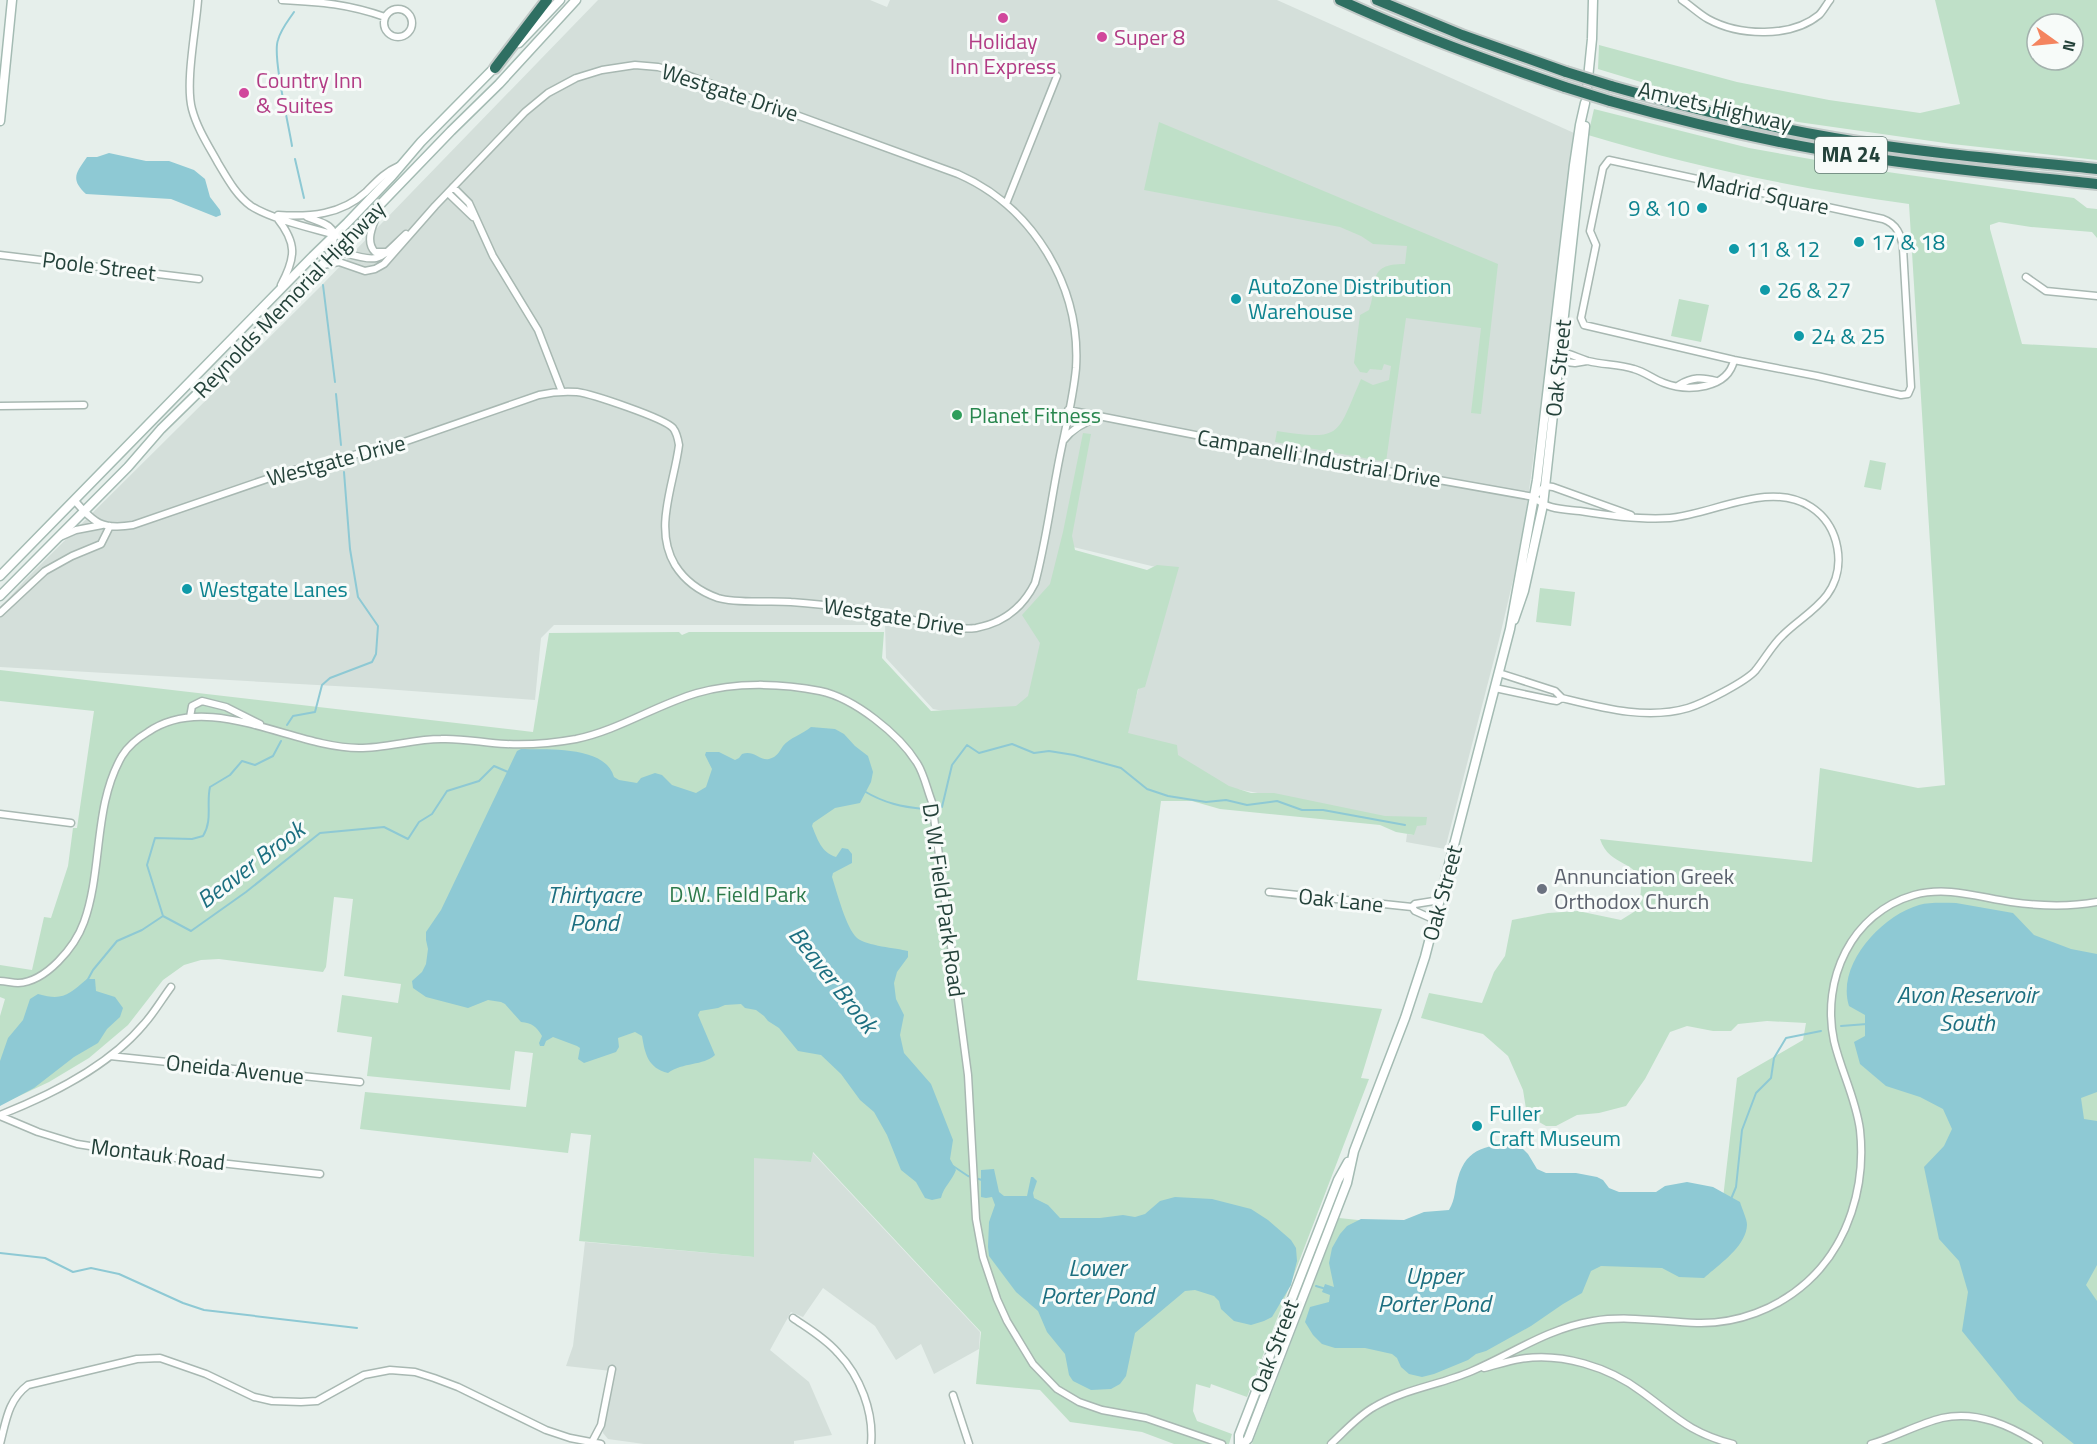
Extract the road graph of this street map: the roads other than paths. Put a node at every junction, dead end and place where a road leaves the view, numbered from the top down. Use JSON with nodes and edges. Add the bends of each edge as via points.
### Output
{"nodes":[{"id":1,"x":12,"y":0,"type":"edge"},
{"id":2,"x":198,"y":0,"type":"edge"},
{"id":3,"x":282,"y":0,"type":"edge"},
{"id":4,"x":547,"y":0,"type":"edge"},
{"id":5,"x":560,"y":0,"type":"edge"},
{"id":6,"x":576,"y":0,"type":"edge"},
{"id":7,"x":1340,"y":0,"type":"edge"},
{"id":8,"x":1377,"y":0,"type":"edge"},
{"id":9,"x":1593,"y":0,"type":"edge"},
{"id":10,"x":1682,"y":0,"type":"edge"},
{"id":11,"x":1830,"y":0,"type":"edge"},
{"id":12,"x":385,"y":17,"type":"junction"},
{"id":13,"x":495,"y":68,"type":"junction"},
{"id":14,"x":1058,"y":76,"type":"dead end"},
{"id":15,"x":0,"y":121,"type":"edge"},
{"id":16,"x":400,"y":165,"type":"junction"},
{"id":17,"x":2097,"y":170,"type":"edge"},
{"id":18,"x":2097,"y":184,"type":"edge"},
{"id":19,"x":453,"y":187,"type":"junction"},
{"id":20,"x":448,"y":193,"type":"junction"},
{"id":21,"x":1006,"y":204,"type":"junction"},
{"id":22,"x":382,"y":205,"type":"junction"},
{"id":23,"x":274,"y":215,"type":"junction"},
{"id":24,"x":306,"y":216,"type":"junction"},
{"id":25,"x":422,"y":220,"type":"junction"},
{"id":26,"x":476,"y":220,"type":"junction"},
{"id":27,"x":343,"y":236,"type":"junction"},
{"id":28,"x":321,"y":249,"type":"junction"},
{"id":29,"x":334,"y":249,"type":"junction"},
{"id":30,"x":386,"y":252,"type":"junction"},
{"id":31,"x":0,"y":255,"type":"edge"},
{"id":32,"x":344,"y":264,"type":"junction"},
{"id":33,"x":322,"y":265,"type":"junction"},
{"id":34,"x":2026,"y":277,"type":"dead end"},
{"id":35,"x":199,"y":279,"type":"dead end"},
{"id":36,"x":277,"y":293,"type":"junction"},
{"id":37,"x":2097,"y":296,"type":"edge"},
{"id":38,"x":1557,"y":351,"type":"junction"},
{"id":39,"x":1734,"y":360,"type":"junction"},
{"id":40,"x":1556,"y":361,"type":"junction"},
{"id":41,"x":1588,"y":361,"type":"junction"},
{"id":42,"x":561,"y":392,"type":"junction"},
{"id":43,"x":84,"y":405,"type":"dead end"},
{"id":44,"x":0,"y":406,"type":"edge"},
{"id":45,"x":1068,"y":410,"type":"junction"},
{"id":46,"x":1104,"y":417,"type":"junction"},
{"id":47,"x":1063,"y":441,"type":"junction"},
{"id":48,"x":1545,"y":486,"type":"junction"},
{"id":49,"x":1534,"y":497,"type":"junction"},
{"id":50,"x":75,"y":501,"type":"junction"},
{"id":51,"x":1543,"y":505,"type":"junction"},
{"id":52,"x":84,"y":511,"type":"junction"},
{"id":53,"x":1634,"y":516,"type":"junction"},
{"id":54,"x":102,"y":525,"type":"junction"},
{"id":55,"x":110,"y":526,"type":"junction"},
{"id":56,"x":57,"y":538,"type":"junction"},
{"id":57,"x":0,"y":576,"type":"edge"},
{"id":58,"x":0,"y":596,"type":"edge"},
{"id":59,"x":0,"y":614,"type":"edge"},
{"id":60,"x":1510,"y":629,"type":"junction"},
{"id":61,"x":1499,"y":673,"type":"junction"},
{"id":62,"x":1495,"y":688,"type":"junction"},
{"id":63,"x":1563,"y":698,"type":"junction"},
{"id":64,"x":190,"y":717,"type":"junction"},
{"id":65,"x":274,"y":730,"type":"junction"},
{"id":66,"x":0,"y":814,"type":"edge"},
{"id":67,"x":71,"y":823,"type":"dead end"},
{"id":68,"x":1269,"y":892,"type":"dead end"},
{"id":69,"x":1440,"y":900,"type":"junction"},
{"id":70,"x":2097,"y":902,"type":"edge"},
{"id":71,"x":1412,"y":907,"type":"junction"},
{"id":72,"x":1435,"y":920,"type":"junction"},
{"id":73,"x":0,"y":981,"type":"edge"},
{"id":74,"x":171,"y":987,"type":"dead end"},
{"id":75,"x":110,"y":1056,"type":"junction"},
{"id":76,"x":360,"y":1082,"type":"dead end"},
{"id":77,"x":0,"y":1116,"type":"edge"},
{"id":78,"x":320,"y":1174,"type":"dead end"},
{"id":79,"x":794,"y":1318,"type":"dead end"},
{"id":80,"x":612,"y":1369,"type":"dead end"},
{"id":81,"x":1475,"y":1370,"type":"junction"},
{"id":82,"x":1267,"y":1377,"type":"junction"},
{"id":83,"x":953,"y":1395,"type":"dead end"},
{"id":84,"x":591,"y":1443,"type":"edge"},
{"id":85,"x":0,"y":1444,"type":"edge"},
{"id":86,"x":601,"y":1444,"type":"edge"},
{"id":87,"x":871,"y":1444,"type":"edge"},
{"id":88,"x":969,"y":1444,"type":"edge"},
{"id":89,"x":1222,"y":1444,"type":"edge"},
{"id":90,"x":1239,"y":1444,"type":"edge"},
{"id":91,"x":1244,"y":1444,"type":"edge"},
{"id":92,"x":1331,"y":1444,"type":"edge"},
{"id":93,"x":1733,"y":1444,"type":"edge"},
{"id":94,"x":1871,"y":1444,"type":"edge"},
{"id":95,"x":2039,"y":1444,"type":"edge"}],
"edges":[{"from":1,"to":15,"type":"main road"},
{"from":2,"to":23,"type":"street","via":[[190,83],[195,119],[238,194],[252,206]]},
{"from":3,"to":12,"type":"street","via":[[346,5]]},
{"from":4,"to":13,"type":"highway"},
{"from":5,"to":13,"type":"main road","name":"Reynolds Memorial Highway"},
{"from":6,"to":22,"type":"main road","name":"Reynolds Memorial Highway"},
{"from":7,"to":18,"type":"highway","name":"Amvets Highway","number":"MA 24","bridge":true,"via":[[1393,24],[1564,87],[1723,130],[1905,163]]},
{"from":8,"to":17,"type":"highway","name":"Amvets Highway","number":"MA 24","bridge":true,"via":[[1566,72],[1725,116],[1834,138]]},
{"from":9,"to":38,"type":"main road","name":"Oak Street"},
{"from":10,"to":11,"type":"street","via":[[1709,20],[1740,30],[1768,32],[1808,21],[1820,14]]},
{"from":12,"to":12,"type":"street","via":[[384,26],[389,34],[397,38],[409,32],[412,23],[406,12],[394,10]]},
{"from":13,"to":16,"type":"main road","name":"Reynolds Memorial Highway"},
{"from":14,"to":21,"type":"street"},
{"from":16,"to":24,"type":"street","via":[[387,171],[349,205]]},
{"from":16,"to":27,"type":"main road","name":"Reynolds Memorial Highway","via":[[347,223]]},
{"from":19,"to":20,"type":"street","name":"Westgate Drive"},
{"from":19,"to":21,"type":"street","name":"Westgate Drive","via":[[548,93],[576,78],[635,64],[684,74],[913,156],[967,178]]},
{"from":19,"to":26,"type":"street","via":[[469,202]]},
{"from":20,"to":25,"type":"street","name":"Westgate Drive"},
{"from":20,"to":26,"type":"street"},
{"from":21,"to":45,"type":"street","name":"Westgate Drive","via":[[1036,236],[1065,292],[1075,339],[1075,377]]},
{"from":22,"to":27,"type":"main road","name":"Reynolds Memorial Highway"},
{"from":22,"to":30,"type":"street","via":[[370,234],[370,245],[376,253]]},
{"from":23,"to":24,"type":"street"},
{"from":23,"to":27,"type":"street"},
{"from":23,"to":36,"type":"street","via":[[288,234],[293,251],[291,267]]},
{"from":24,"to":27,"type":"street"},
{"from":25,"to":30,"type":"street","name":"Westgate Drive"},
{"from":25,"to":32,"type":"street","name":"Westgate Drive","via":[[380,267],[365,271]]},
{"from":26,"to":42,"type":"street","via":[[538,330]]},
{"from":27,"to":28,"type":"main road","name":"Reynolds Memorial Highway"},
{"from":27,"to":29,"type":"main road","name":"Reynolds Memorial Highway"},
{"from":27,"to":29,"type":"street"},
{"from":28,"to":29,"type":"street"},
{"from":28,"to":36,"type":"main road","name":"Reynolds Memorial Highway"},
{"from":29,"to":30,"type":"street","via":[[371,260]]},
{"from":29,"to":32,"type":"street"},
{"from":29,"to":33,"type":"main road","name":"Reynolds Memorial Highway"},
{"from":31,"to":35,"type":"street","name":"Poole Street"},
{"from":32,"to":33,"type":"street","name":"Westgate Drive"},
{"from":33,"to":52,"type":"main road","name":"Reynolds Memorial Highway"},
{"from":34,"to":37,"type":"street","via":[[2046,291]]},
{"from":36,"to":50,"type":"main road","name":"Reynolds Memorial Highway"},
{"from":38,"to":40,"type":"main road","name":"Oak Street"},
{"from":38,"to":41,"type":"street"},
{"from":39,"to":39,"type":"street","name":"Madrid Square","via":[[1908,394],[1911,387],[1903,249],[1897,229],[1883,219],[1614,160],[1606,162],[1590,231],[1596,245],[1582,322]]},
{"from":39,"to":41,"type":"street","via":[[1730,374],[1702,387],[1665,383],[1634,369]]},
{"from":40,"to":41,"type":"street"},
{"from":40,"to":48,"type":"main road","name":"Oak Street"},
{"from":40,"to":49,"type":"main road","name":"Oak Street"},
{"from":42,"to":47,"type":"street","name":"Westgate Drive","via":[[596,397],[674,429],[679,445],[665,535],[674,564],[693,585],[720,598],[832,605],[961,629],[987,626],[1007,617],[1030,594],[1038,573]]},
{"from":42,"to":55,"type":"street","name":"Westgate Drive","via":[[533,397],[394,446],[296,470],[138,524]]},
{"from":43,"to":44,"type":"street"},
{"from":45,"to":46,"type":"street","name":"Campanelli Industrial Drive"},
{"from":45,"to":47,"type":"street","name":"Westgate Drive"},
{"from":46,"to":47,"type":"street","via":[[1084,423]]},
{"from":46,"to":49,"type":"street","name":"Campanelli Industrial Drive"},
{"from":48,"to":49,"type":"street"},
{"from":48,"to":51,"type":"main road","name":"Oak Street"},
{"from":48,"to":53,"type":"street"},
{"from":49,"to":51,"type":"street"},
{"from":49,"to":60,"type":"main road","name":"Oak Street"},
{"from":50,"to":52,"type":"street"},
{"from":50,"to":57,"type":"main road","name":"Reynolds Memorial Highway"},
{"from":51,"to":53,"type":"street"},
{"from":51,"to":60,"type":"main road","name":"Oak Street","via":[[1522,598]]},
{"from":52,"to":54,"type":"street"},
{"from":52,"to":56,"type":"main road","name":"Reynolds Memorial Highway"},
{"from":53,"to":63,"type":"street","via":[[1676,517],[1746,500],[1796,499],[1821,515],[1834,535],[1838,554],[1832,585],[1817,606],[1778,639],[1754,672],[1694,706],[1672,711],[1626,712]]},
{"from":54,"to":55,"type":"street","name":"Westgate Drive"},
{"from":54,"to":56,"type":"street"},
{"from":55,"to":59,"type":"street","via":[[102,543],[45,571]]},
{"from":56,"to":58,"type":"main road","name":"Reynolds Memorial Highway"},
{"from":60,"to":61,"type":"main road","name":"Oak Street"},
{"from":61,"to":62,"type":"main road","name":"Oak Street"},
{"from":61,"to":63,"type":"street"},
{"from":62,"to":63,"type":"street","via":[[1557,701]]},
{"from":62,"to":69,"type":"main road","name":"Oak Street"},
{"from":64,"to":65,"type":"street","name":"D. W. Field Park Road"},
{"from":64,"to":65,"type":"street","via":[[194,704],[208,702]]},
{"from":64,"to":73,"type":"street","name":"D. W. Field Park Road","via":[[159,725],[131,744],[123,755],[108,795],[87,913],[77,936],[59,961],[38,976],[18,983]]},
{"from":65,"to":89,"type":"street","name":"D. W. Field Park Road","via":[[354,748],[440,738],[540,743],[603,732],[697,693],[769,685],[825,692],[874,718],[902,741],[919,766],[932,802],[968,1075],[978,1230],[989,1278],[1007,1321],[1033,1364],[1057,1389],[1078,1402],[1146,1418]]},
{"from":66,"to":67,"type":"street"},
{"from":68,"to":71,"type":"street","name":"Oak Lane"},
{"from":69,"to":71,"type":"street","name":"Oak Lane"},
{"from":69,"to":72,"type":"main road","name":"Oak Street"},
{"from":70,"to":81,"type":"street","via":[[2028,904],[1961,892],[1930,892],[1886,908],[1852,938],[1835,979],[1831,1016],[1860,1131],[1858,1190],[1837,1244],[1818,1271],[1797,1291],[1765,1310],[1727,1320],[1695,1323],[1614,1319],[1578,1324],[1529,1341]]},
{"from":71,"to":72,"type":"street","name":"Oak Lane"},
{"from":72,"to":82,"type":"main road","name":"Oak Street","via":[[1407,1012],[1354,1151],[1338,1180],[1328,1219]]},
{"from":74,"to":75,"type":"street","via":[[144,1024]]},
{"from":75,"to":76,"type":"street","name":"Oneida Avenue"},
{"from":75,"to":77,"type":"street","via":[[60,1087]]},
{"from":77,"to":78,"type":"street","name":"Montauk Road","via":[[77,1144]]},
{"from":79,"to":87,"type":"street","via":[[839,1353],[858,1382],[868,1408]]},
{"from":80,"to":84,"type":"street","via":[[601,1425]]},
{"from":81,"to":92,"type":"street","via":[[1376,1406]]},
{"from":81,"to":93,"type":"street","via":[[1528,1358],[1589,1365],[1631,1384],[1699,1433]]},
{"from":82,"to":90,"type":"main road","name":"Oak Street","via":[[1239,1435]]},
{"from":82,"to":91,"type":"main road","name":"Oak Street"},
{"from":83,"to":88,"type":"street"},
{"from":84,"to":85,"type":"street","via":[[546,1430],[458,1387],[415,1372],[390,1370],[369,1374],[317,1401],[272,1401],[160,1358],[137,1359],[28,1385],[15,1396]]},
{"from":84,"to":86,"type":"street"},
{"from":94,"to":95,"type":"street","via":[[1959,1416],[2000,1423]]}]}
